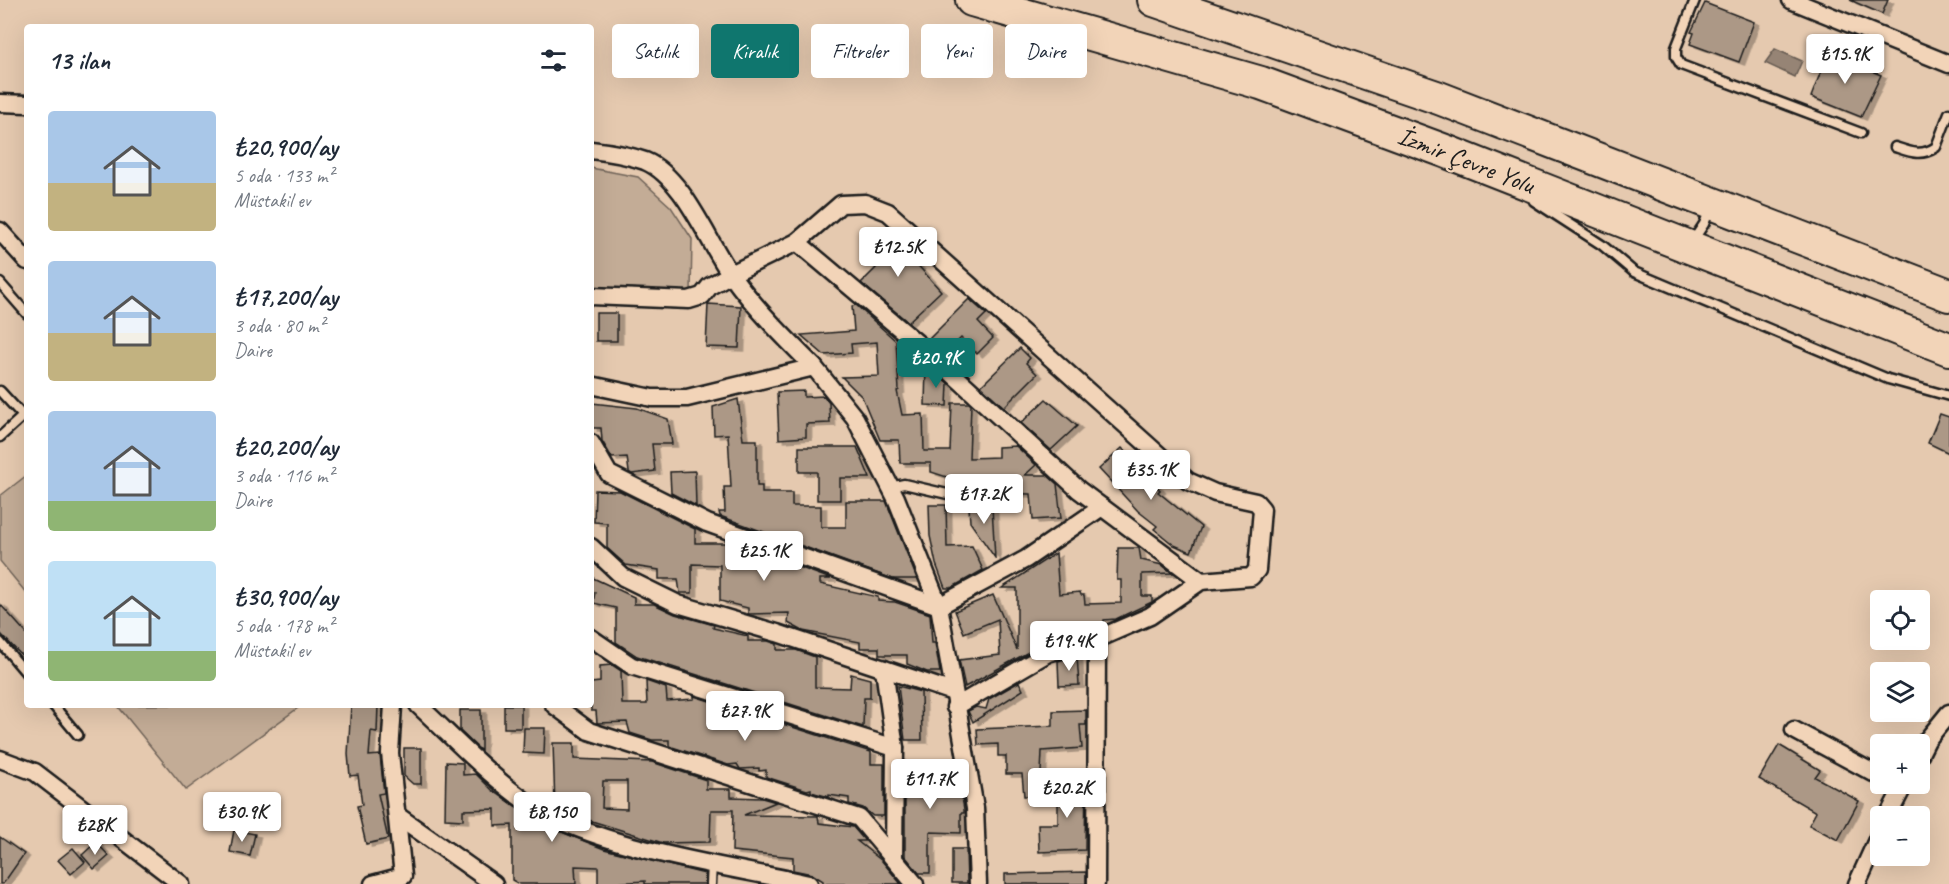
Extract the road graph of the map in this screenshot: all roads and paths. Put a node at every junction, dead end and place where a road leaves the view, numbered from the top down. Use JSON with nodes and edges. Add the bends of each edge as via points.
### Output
{"nodes":[{"id":1,"x":972,"y":0,"type":"edge"},
{"id":2,"x":1154,"y":0,"type":"edge"},
{"id":3,"x":1695,"y":0,"type":"edge"},
{"id":4,"x":1791,"y":0,"type":"edge"},
{"id":5,"x":1949,"y":64,"type":"edge"},
{"id":6,"x":0,"y":103,"type":"edge"},
{"id":7,"x":24,"y":104,"type":"edge"},
{"id":8,"x":1949,"y":113,"type":"edge"},
{"id":9,"x":1861,"y":133,"type":"dead end"},
{"id":10,"x":1895,"y":147,"type":"dead end"},
{"id":11,"x":594,"y":151,"type":"edge"},
{"id":12,"x":1445,"y":151,"type":"junction"},
{"id":13,"x":1505,"y":185,"type":"dead end"},
{"id":14,"x":1525,"y":196,"type":"dead end"},
{"id":15,"x":1712,"y":203,"type":"junction"},
{"id":16,"x":0,"y":231,"type":"edge"},
{"id":17,"x":797,"y":242,"type":"junction"},
{"id":18,"x":1688,"y":246,"type":"junction"},
{"id":19,"x":24,"y":258,"type":"edge"},
{"id":20,"x":731,"y":274,"type":"junction"},
{"id":21,"x":0,"y":283,"type":"edge"},
{"id":22,"x":1949,"y":295,"type":"edge"},
{"id":23,"x":594,"y":296,"type":"edge"},
{"id":24,"x":24,"y":311,"type":"edge"},
{"id":25,"x":1949,"y":349,"type":"edge"},
{"id":26,"x":814,"y":367,"type":"junction"},
{"id":27,"x":594,"y":386,"type":"edge"},
{"id":28,"x":0,"y":391,"type":"edge"},
{"id":29,"x":1949,"y":396,"type":"edge"},
{"id":30,"x":24,"y":414,"type":"edge"},
{"id":31,"x":24,"y":416,"type":"edge"},
{"id":32,"x":0,"y":437,"type":"edge"},
{"id":33,"x":594,"y":448,"type":"edge"},
{"id":34,"x":890,"y":487,"type":"junction"},
{"id":35,"x":1003,"y":501,"type":"dead end"},
{"id":36,"x":1102,"y":507,"type":"junction"},
{"id":37,"x":594,"y":550,"type":"edge"},
{"id":38,"x":1201,"y":581,"type":"junction"},
{"id":39,"x":939,"y":606,"type":"junction"},
{"id":40,"x":1097,"y":639,"type":"junction"},
{"id":41,"x":594,"y":640,"type":"edge"},
{"id":42,"x":0,"y":642,"type":"edge"},
{"id":43,"x":884,"y":669,"type":"junction"},
{"id":44,"x":24,"y":670,"type":"edge"},
{"id":45,"x":954,"y":700,"type":"junction"},
{"id":46,"x":56,"y":708,"type":"edge"},
{"id":47,"x":393,"y":708,"type":"edge"},
{"id":48,"x":420,"y":708,"type":"edge"},
{"id":49,"x":558,"y":708,"type":"edge"},
{"id":50,"x":1949,"y":713,"type":"edge"},
{"id":51,"x":1794,"y":730,"type":"dead end"},
{"id":52,"x":78,"y":735,"type":"dead end"},
{"id":53,"x":1930,"y":736,"type":"edge"},
{"id":54,"x":895,"y":748,"type":"junction"},
{"id":55,"x":0,"y":759,"type":"edge"},
{"id":56,"x":1870,"y":771,"type":"edge"},
{"id":57,"x":398,"y":816,"type":"junction"},
{"id":58,"x":1870,"y":855,"type":"edge"},
{"id":59,"x":894,"y":859,"type":"junction"},
{"id":60,"x":712,"y":863,"type":"junction"},
{"id":61,"x":404,"y":880,"type":"edge"},
{"id":62,"x":181,"y":884,"type":"edge"},
{"id":63,"x":373,"y":884,"type":"edge"},
{"id":64,"x":494,"y":884,"type":"edge"},
{"id":65,"x":711,"y":884,"type":"edge"},
{"id":66,"x":809,"y":884,"type":"edge"},
{"id":67,"x":915,"y":884,"type":"edge"},
{"id":68,"x":978,"y":884,"type":"edge"},
{"id":69,"x":1096,"y":884,"type":"edge"},
{"id":70,"x":1857,"y":884,"type":"edge"}],
"edges":[{"from":1,"to":12,"type":"highway","name":"İzmir Çevre Yolu","via":[[1261,82]]},
{"from":2,"to":15,"type":"highway","name":"İzmir Çevre Yolu","via":[[1439,98]]},
{"from":3,"to":9,"type":"lane","via":[[1676,48],[1681,65]]},
{"from":4,"to":5,"type":"street"},
{"from":6,"to":7,"type":"street"},
{"from":8,"to":10,"type":"lane","via":[[1932,150],[1915,153]]},
{"from":11,"to":20,"type":"street","via":[[646,162],[666,177],[681,193]]},
{"from":12,"to":13,"type":"lane"},
{"from":12,"to":18,"type":"highway","name":"İzmir Çevre Yolu"},
{"from":14,"to":29,"type":"lane","via":[[1565,219],[1634,272],[1888,379]]},
{"from":15,"to":18,"type":"lane","via":[[1704,224]]},
{"from":15,"to":22,"type":"highway","name":"İzmir Çevre Yolu"},
{"from":16,"to":19,"type":"street"},
{"from":17,"to":20,"type":"street"},
{"from":17,"to":36,"type":"street","via":[[942,364]]},
{"from":17,"to":38,"type":"street","via":[[841,204],[865,203],[888,212],[1188,481],[1215,494],[1256,502],[1262,509],[1257,570],[1251,577]]},
{"from":18,"to":25,"type":"highway","name":"İzmir Çevre Yolu"},
{"from":20,"to":23,"type":"street","via":[[710,286],[702,296],[689,300]]},
{"from":20,"to":26,"type":"street","via":[[764,317]]},
{"from":21,"to":24,"type":"lane"},
{"from":26,"to":27,"type":"street","via":[[687,398],[652,398]]},
{"from":26,"to":34,"type":"street","via":[[855,418]]},
{"from":28,"to":30,"type":"lane"},
{"from":31,"to":32,"type":"lane"},
{"from":33,"to":39,"type":"street","via":[[609,474],[707,523]]},
{"from":34,"to":35,"type":"lane","via":[[904,484],[969,499]]},
{"from":34,"to":39,"type":"street"},
{"from":36,"to":38,"type":"street"},
{"from":36,"to":39,"type":"street","via":[[1026,559]]},
{"from":37,"to":43,"type":"street","via":[[623,577],[678,604]]},
{"from":38,"to":40,"type":"street","via":[[1150,616]]},
{"from":39,"to":45,"type":"street"},
{"from":40,"to":45,"type":"street","via":[[1048,653]]},
{"from":40,"to":69,"type":"street"},
{"from":41,"to":54,"type":"street","via":[[632,666]]},
{"from":42,"to":44,"type":"lane"},
{"from":43,"to":45,"type":"street"},
{"from":43,"to":54,"type":"street"},
{"from":45,"to":68,"type":"street","via":[[975,808]]},
{"from":46,"to":52,"type":"lane"},
{"from":47,"to":57,"type":"street","via":[[390,753]]},
{"from":48,"to":60,"type":"street","via":[[500,780],[544,813],[609,840]]},
{"from":49,"to":59,"type":"street","via":[[589,730],[859,818]]},
{"from":50,"to":53,"type":"street"},
{"from":51,"to":56,"type":"street"},
{"from":54,"to":59,"type":"street"},
{"from":55,"to":62,"type":"street","via":[[35,772]]},
{"from":57,"to":61,"type":"street"},
{"from":57,"to":64,"type":"street"},
{"from":58,"to":70,"type":"street"},
{"from":59,"to":67,"type":"street"},
{"from":60,"to":65,"type":"lane"},
{"from":60,"to":66,"type":"street"},
{"from":61,"to":63,"type":"street"}]}
